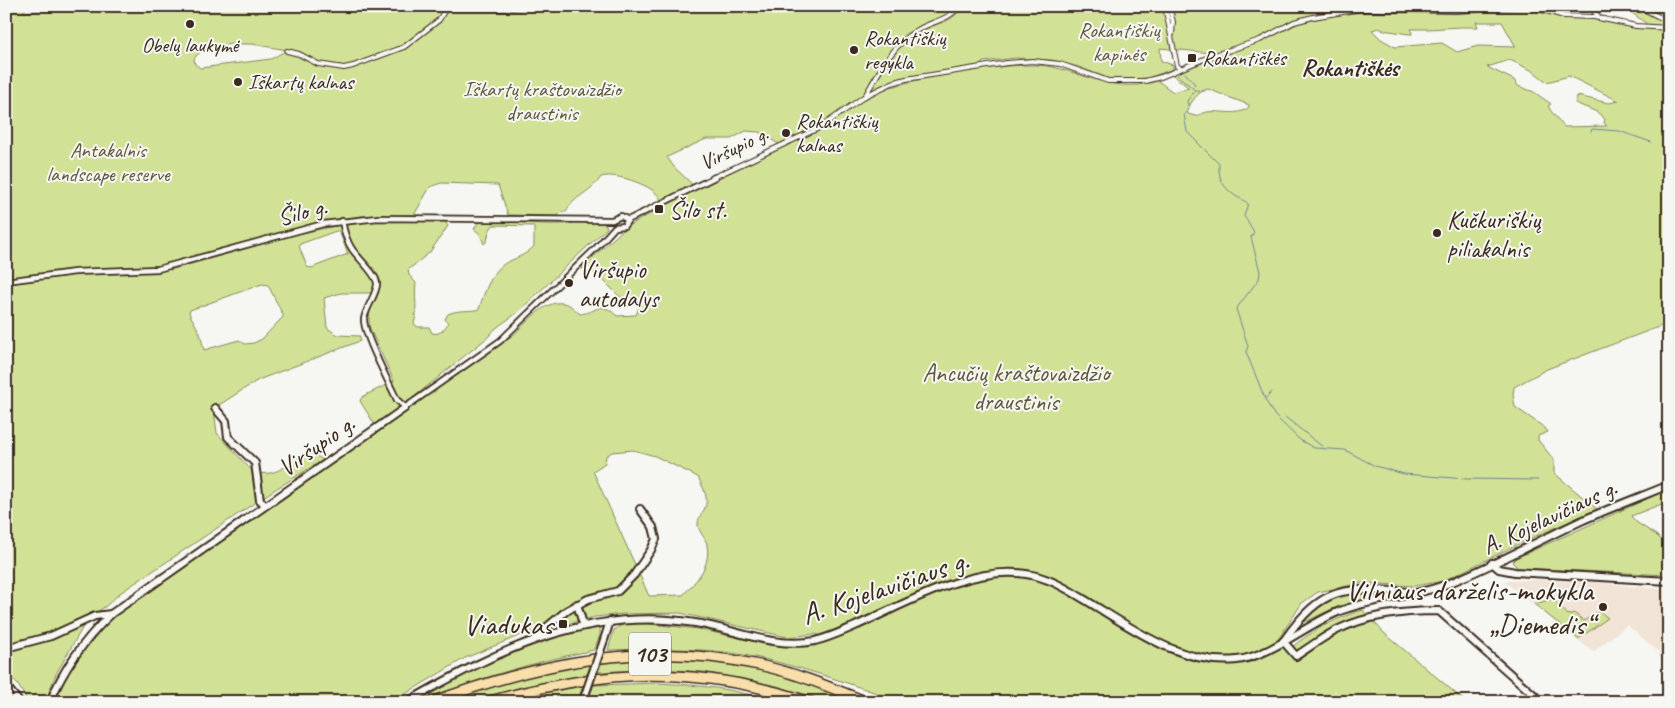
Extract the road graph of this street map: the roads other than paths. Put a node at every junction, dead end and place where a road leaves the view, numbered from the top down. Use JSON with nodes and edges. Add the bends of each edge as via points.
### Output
{"nodes":[{"id":1,"x":447,"y":6,"type":"edge"},
{"id":2,"x":492,"y":6,"type":"edge"},
{"id":3,"x":532,"y":6,"type":"edge"},
{"id":4,"x":960,"y":6,"type":"edge"},
{"id":5,"x":1167,"y":6,"type":"edge"},
{"id":6,"x":1456,"y":6,"type":"edge"},
{"id":7,"x":1523,"y":6,"type":"edge"},
{"id":8,"x":1530,"y":6,"type":"edge"},
{"id":9,"x":1590,"y":6,"type":"edge"},
{"id":10,"x":1638,"y":6,"type":"edge"},
{"id":11,"x":1665,"y":6,"type":"edge"},
{"id":12,"x":1383,"y":7,"type":"edge"},
{"id":13,"x":1669,"y":8,"type":"edge"},
{"id":14,"x":1462,"y":11,"type":"junction"},
{"id":15,"x":1599,"y":17,"type":"junction"},
{"id":16,"x":1669,"y":22,"type":"edge"},
{"id":17,"x":1669,"y":28,"type":"edge"},
{"id":18,"x":287,"y":51,"type":"dead end"},
{"id":19,"x":1180,"y":68,"type":"junction"},
{"id":20,"x":864,"y":96,"type":"junction"},
{"id":21,"x":612,"y":220,"type":"junction"},
{"id":22,"x":628,"y":220,"type":"junction"},
{"id":23,"x":342,"y":221,"type":"junction"},
{"id":24,"x":615,"y":227,"type":"junction"},
{"id":25,"x":6,"y":282,"type":"edge"},
{"id":26,"x":405,"y":407,"type":"junction"},
{"id":27,"x":215,"y":408,"type":"dead end"},
{"id":28,"x":1669,"y":484,"type":"edge"},
{"id":29,"x":264,"y":505,"type":"junction"},
{"id":30,"x":640,"y":509,"type":"dead end"},
{"id":31,"x":1492,"y":563,"type":"junction"},
{"id":32,"x":1669,"y":581,"type":"edge"},
{"id":33,"x":1418,"y":592,"type":"junction"},
{"id":34,"x":577,"y":604,"type":"junction"},
{"id":35,"x":111,"y":614,"type":"junction"},
{"id":36,"x":610,"y":621,"type":"junction"},
{"id":37,"x":583,"y":624,"type":"junction"},
{"id":38,"x":535,"y":637,"type":"junction"},
{"id":39,"x":1283,"y":641,"type":"junction"},
{"id":40,"x":6,"y":648,"type":"edge"},
{"id":41,"x":6,"y":686,"type":"edge"},
{"id":42,"x":9,"y":695,"type":"edge"},
{"id":43,"x":583,"y":700,"type":"edge"},
{"id":44,"x":19,"y":702,"type":"edge"},
{"id":45,"x":50,"y":702,"type":"edge"},
{"id":46,"x":407,"y":702,"type":"edge"},
{"id":47,"x":432,"y":702,"type":"edge"},
{"id":48,"x":487,"y":702,"type":"edge"},
{"id":49,"x":811,"y":702,"type":"edge"},
{"id":50,"x":868,"y":702,"type":"edge"},
{"id":51,"x":1542,"y":702,"type":"edge"}],
"edges":[{"from":1,"to":18,"type":"street","via":[[440,20],[404,47],[353,66],[344,68],[318,64]]},
{"from":2,"to":3,"type":"street","via":[[500,9]]},
{"from":4,"to":20,"type":"street","via":[[951,17],[907,36]]},
{"from":5,"to":19,"type":"street","via":[[1177,66]]},
{"from":6,"to":14,"type":"street"},
{"from":7,"to":14,"type":"street"},
{"from":8,"to":15,"type":"street","via":[[1564,16]]},
{"from":9,"to":15,"type":"street"},
{"from":10,"to":16,"type":"street"},
{"from":11,"to":13,"type":"street"},
{"from":12,"to":14,"type":"street"},
{"from":12,"to":19,"type":"street","via":[[1348,10],[1297,21],[1260,40]]},
{"from":15,"to":17,"type":"street","via":[[1636,26]]},
{"from":19,"to":20,"type":"street","via":[[1156,79],[1126,82],[1101,79],[1051,62],[1016,62],[906,79]]},
{"from":20,"to":22,"type":"street","name":"Viršupio g.","via":[[822,127]]},
{"from":21,"to":22,"type":"street","name":"Viršupio g.","via":[[621,216]]},
{"from":21,"to":23,"type":"street","name":"Šilo g.","via":[[378,218]]},
{"from":21,"to":24,"type":"street","via":[[610,224]]},
{"from":22,"to":24,"type":"street","name":"Viršupio g.","via":[[626,225]]},
{"from":23,"to":25,"type":"street","name":"Šilo g.","via":[[158,269],[75,272]]},
{"from":23,"to":26,"type":"street","via":[[352,249],[377,281],[365,313],[366,330],[397,400]]},
{"from":24,"to":26,"type":"street","name":"Viršupio g.","via":[[507,334]]},
{"from":26,"to":29,"type":"street","name":"Viršupio g."},
{"from":27,"to":29,"type":"street","via":[[226,421],[228,437],[255,463],[260,500]]},
{"from":28,"to":31,"type":"street","name":"A. Kojelavičiaus g."},
{"from":29,"to":35,"type":"street","name":"Viršupio g."},
{"from":30,"to":34,"type":"street","via":[[654,529],[654,546],[617,592],[588,598]]},
{"from":31,"to":32,"type":"street","via":[[1500,569],[1515,572]]},
{"from":31,"to":33,"type":"street","name":"A. Kojelavičiaus g.","via":[[1451,583]]},
{"from":33,"to":39,"type":"street","name":"A. Kojelavičiaus g.","via":[[1346,608],[1315,621]]},
{"from":33,"to":39,"type":"street","name":"A. Kojelavičiaus g.","via":[[1362,590],[1330,595],[1307,610]]},
{"from":34,"to":37,"type":"street"},
{"from":34,"to":38,"type":"street"},
{"from":35,"to":40,"type":"street","via":[[95,616],[51,636]]},
{"from":35,"to":45,"type":"street","name":"Viršupio g.","via":[[74,654]]},
{"from":36,"to":37,"type":"street","name":"A. Kojelavičiaus g."},
{"from":36,"to":39,"type":"street","name":"A. Kojelavičiaus g.","via":[[682,620],[777,641],[814,641],[970,580],[995,573],[1016,572],[1048,579],[1160,643],[1196,657],[1215,660],[1248,658]]},
{"from":36,"to":43,"type":"street","bridge":true},
{"from":37,"to":38,"type":"street","name":"A. Kojelavičiaus g."},
{"from":38,"to":46,"type":"street","name":"A. Kojelavičiaus g.","via":[[478,661]]},
{"from":39,"to":51,"type":"street","via":[[1296,656],[1356,623],[1394,614],[1439,611]]},
{"from":41,"to":42,"type":"street"},
{"from":42,"to":44,"type":"street"},
{"from":47,"to":50,"type":"main road","number":"103","via":[[486,681],[544,665],[615,655],[660,654],[699,655],[767,666],[820,682]]},
{"from":48,"to":49,"type":"main road","number":"103","via":[[525,690],[581,679],[660,674],[736,681]]}]}
